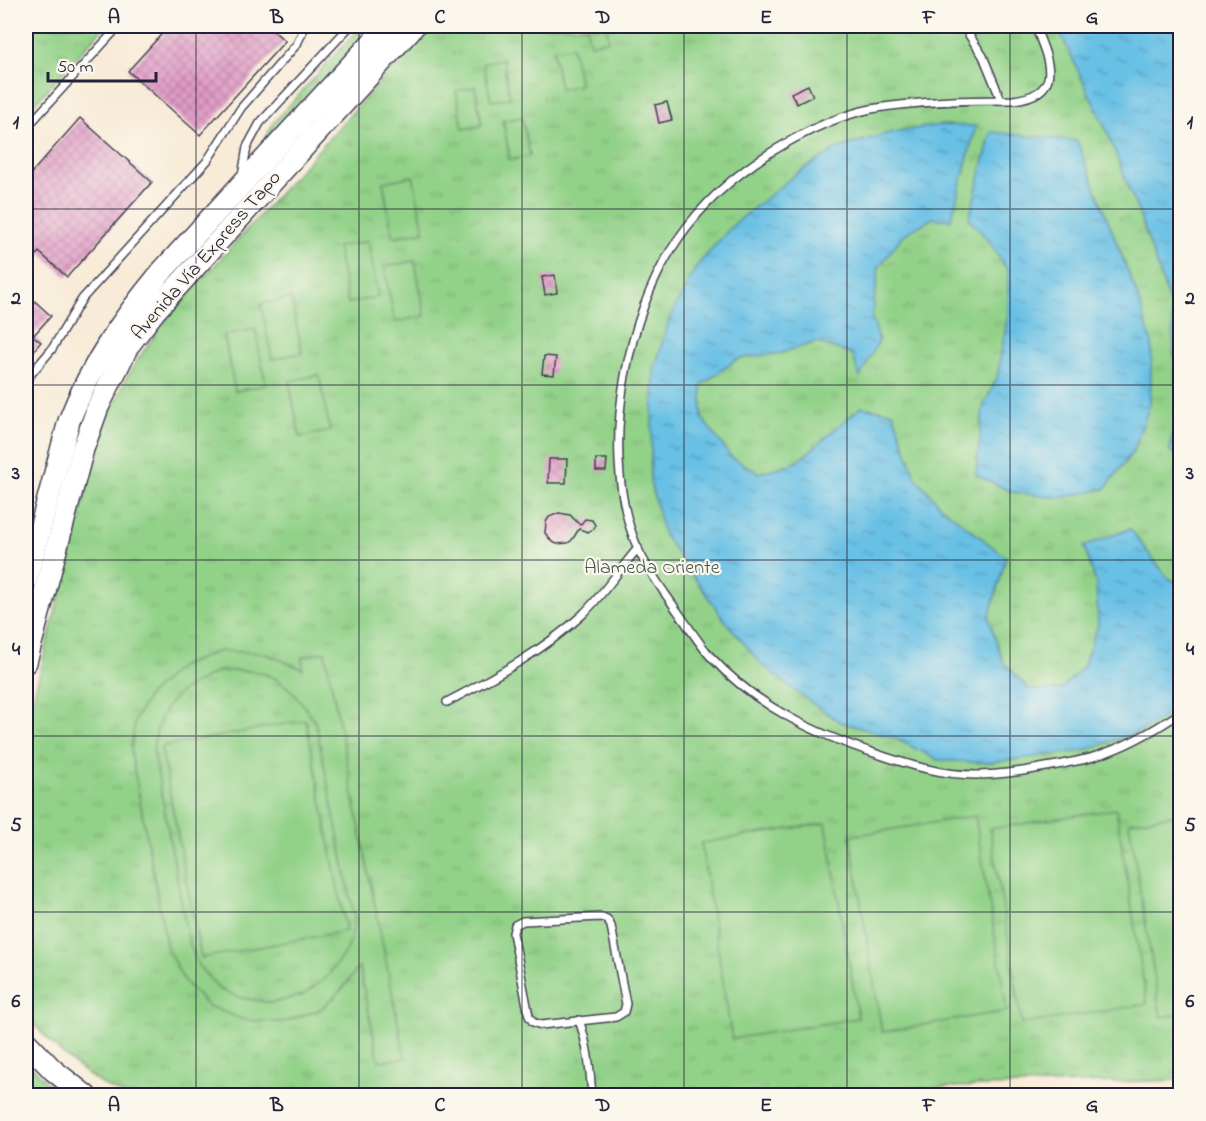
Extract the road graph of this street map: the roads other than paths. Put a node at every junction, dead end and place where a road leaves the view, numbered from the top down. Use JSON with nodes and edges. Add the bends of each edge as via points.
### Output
{"nodes":[{"id":1,"x":119,"y":26,"type":"edge"},
{"id":2,"x":302,"y":26,"type":"edge"},
{"id":3,"x":350,"y":26,"type":"edge"},
{"id":4,"x":387,"y":26,"type":"edge"},
{"id":5,"x":414,"y":26,"type":"edge"},
{"id":6,"x":963,"y":26,"type":"edge"},
{"id":7,"x":1035,"y":26,"type":"edge"},
{"id":8,"x":1001,"y":100,"type":"junction"},
{"id":9,"x":26,"y":126,"type":"edge"},
{"id":10,"x":240,"y":185,"type":"junction"},
{"id":11,"x":26,"y":380,"type":"edge"},
{"id":12,"x":638,"y":548,"type":"junction"},
{"id":13,"x":26,"y":581,"type":"edge"},
{"id":14,"x":26,"y":662,"type":"edge"},
{"id":15,"x":447,"y":702,"type":"dead end"},
{"id":16,"x":1180,"y":713,"type":"edge"},
{"id":17,"x":579,"y":1020,"type":"junction"},
{"id":18,"x":26,"y":1042,"type":"edge"},
{"id":19,"x":86,"y":1095,"type":"edge"},
{"id":20,"x":592,"y":1095,"type":"edge"}],
"edges":[{"from":1,"to":9,"type":"lane"},
{"from":2,"to":11,"type":"lane","via":[[297,44],[241,108],[207,161],[82,299],[52,349]]},
{"from":3,"to":10,"type":"lane","via":[[261,123],[247,147]]},
{"from":4,"to":10,"type":"main road","name":"Avenida Vía Express Tapo"},
{"from":5,"to":14,"type":"main road","name":"Avenida Vía Express Tapo","via":[[154,312],[128,346],[98,407],[83,449]]},
{"from":6,"to":8,"type":"lane","via":[[983,56]]},
{"from":7,"to":8,"type":"lane","via":[[1048,58],[1049,77],[1036,94]]},
{"from":8,"to":12,"type":"lane","via":[[935,101],[869,110],[818,126],[761,157],[700,210],[672,246],[645,299],[623,387],[618,446],[623,500]]},
{"from":10,"to":13,"type":"main road","name":"Avenida Vía Express Tapo","via":[[143,294],[101,352],[69,421]]},
{"from":12,"to":15,"type":"lane","via":[[584,613],[553,640]]},
{"from":12,"to":16,"type":"lane","via":[[708,653],[750,693],[830,737],[895,760],[975,776],[1048,767],[1096,757]]},
{"from":17,"to":17,"type":"lane","via":[[541,1025],[530,1020],[513,933],[518,922],[600,917],[610,922],[626,1009],[616,1017]]},
{"from":17,"to":20,"type":"lane","via":[[586,1037]]},
{"from":18,"to":19,"type":"main road","via":[[53,1070]]}]}
